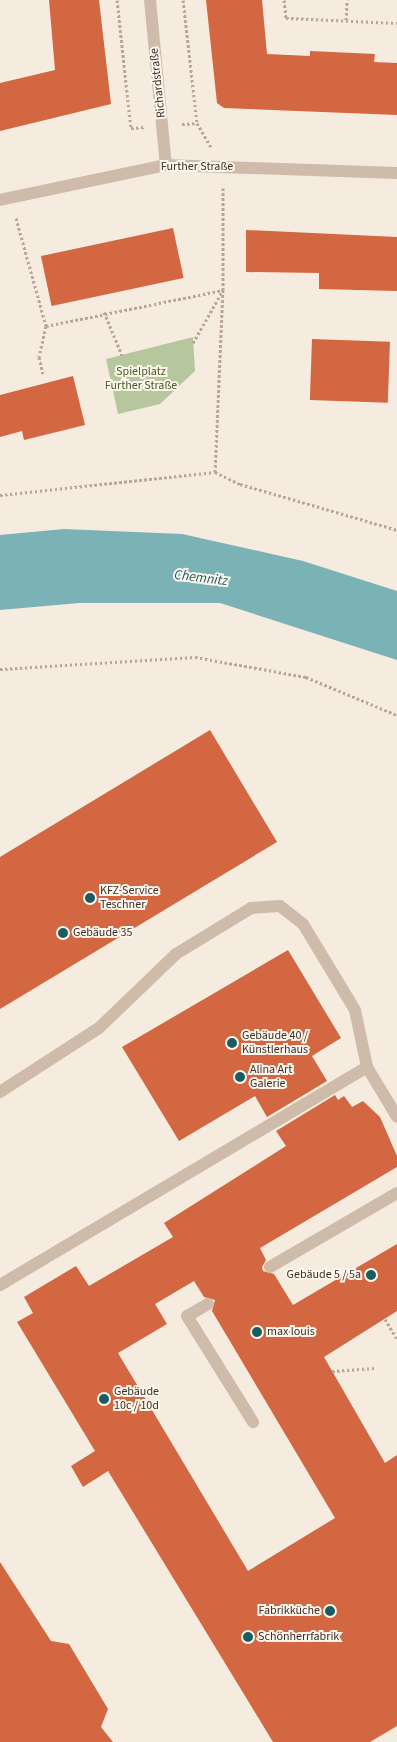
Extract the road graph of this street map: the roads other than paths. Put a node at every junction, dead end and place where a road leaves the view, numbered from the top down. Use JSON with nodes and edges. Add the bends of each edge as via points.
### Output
{"nodes":[{"id":1,"x":150,"y":0,"type":"edge"},
{"id":2,"x":166,"y":165,"type":"junction"},
{"id":3,"x":397,"y":173,"type":"edge"},
{"id":4,"x":5,"y":199,"type":"edge"},
{"id":5,"x":367,"y":1067,"type":"junction"},
{"id":6,"x":0,"y":1092,"type":"edge"},
{"id":7,"x":397,"y":1116,"type":"edge"},
{"id":8,"x":397,"y":1193,"type":"edge"},
{"id":9,"x":270,"y":1267,"type":"dead end"},
{"id":10,"x":0,"y":1285,"type":"edge"},
{"id":11,"x":208,"y":1304,"type":"dead end"},
{"id":12,"x":253,"y":1422,"type":"dead end"}],
"edges":[{"from":1,"to":2,"type":"street","name":"Richardstraße"},
{"from":2,"to":3,"type":"street","name":"Further Straße"},
{"from":2,"to":4,"type":"street","name":"Further Straße"},
{"from":5,"to":6,"type":"street","via":[[355,1010],[303,924],[280,906],[251,908],[176,954],[99,1028]]},
{"from":5,"to":7,"type":"street"},
{"from":5,"to":10,"type":"street"},
{"from":8,"to":9,"type":"street"},
{"from":11,"to":12,"type":"street","via":[[187,1316]]}]}
